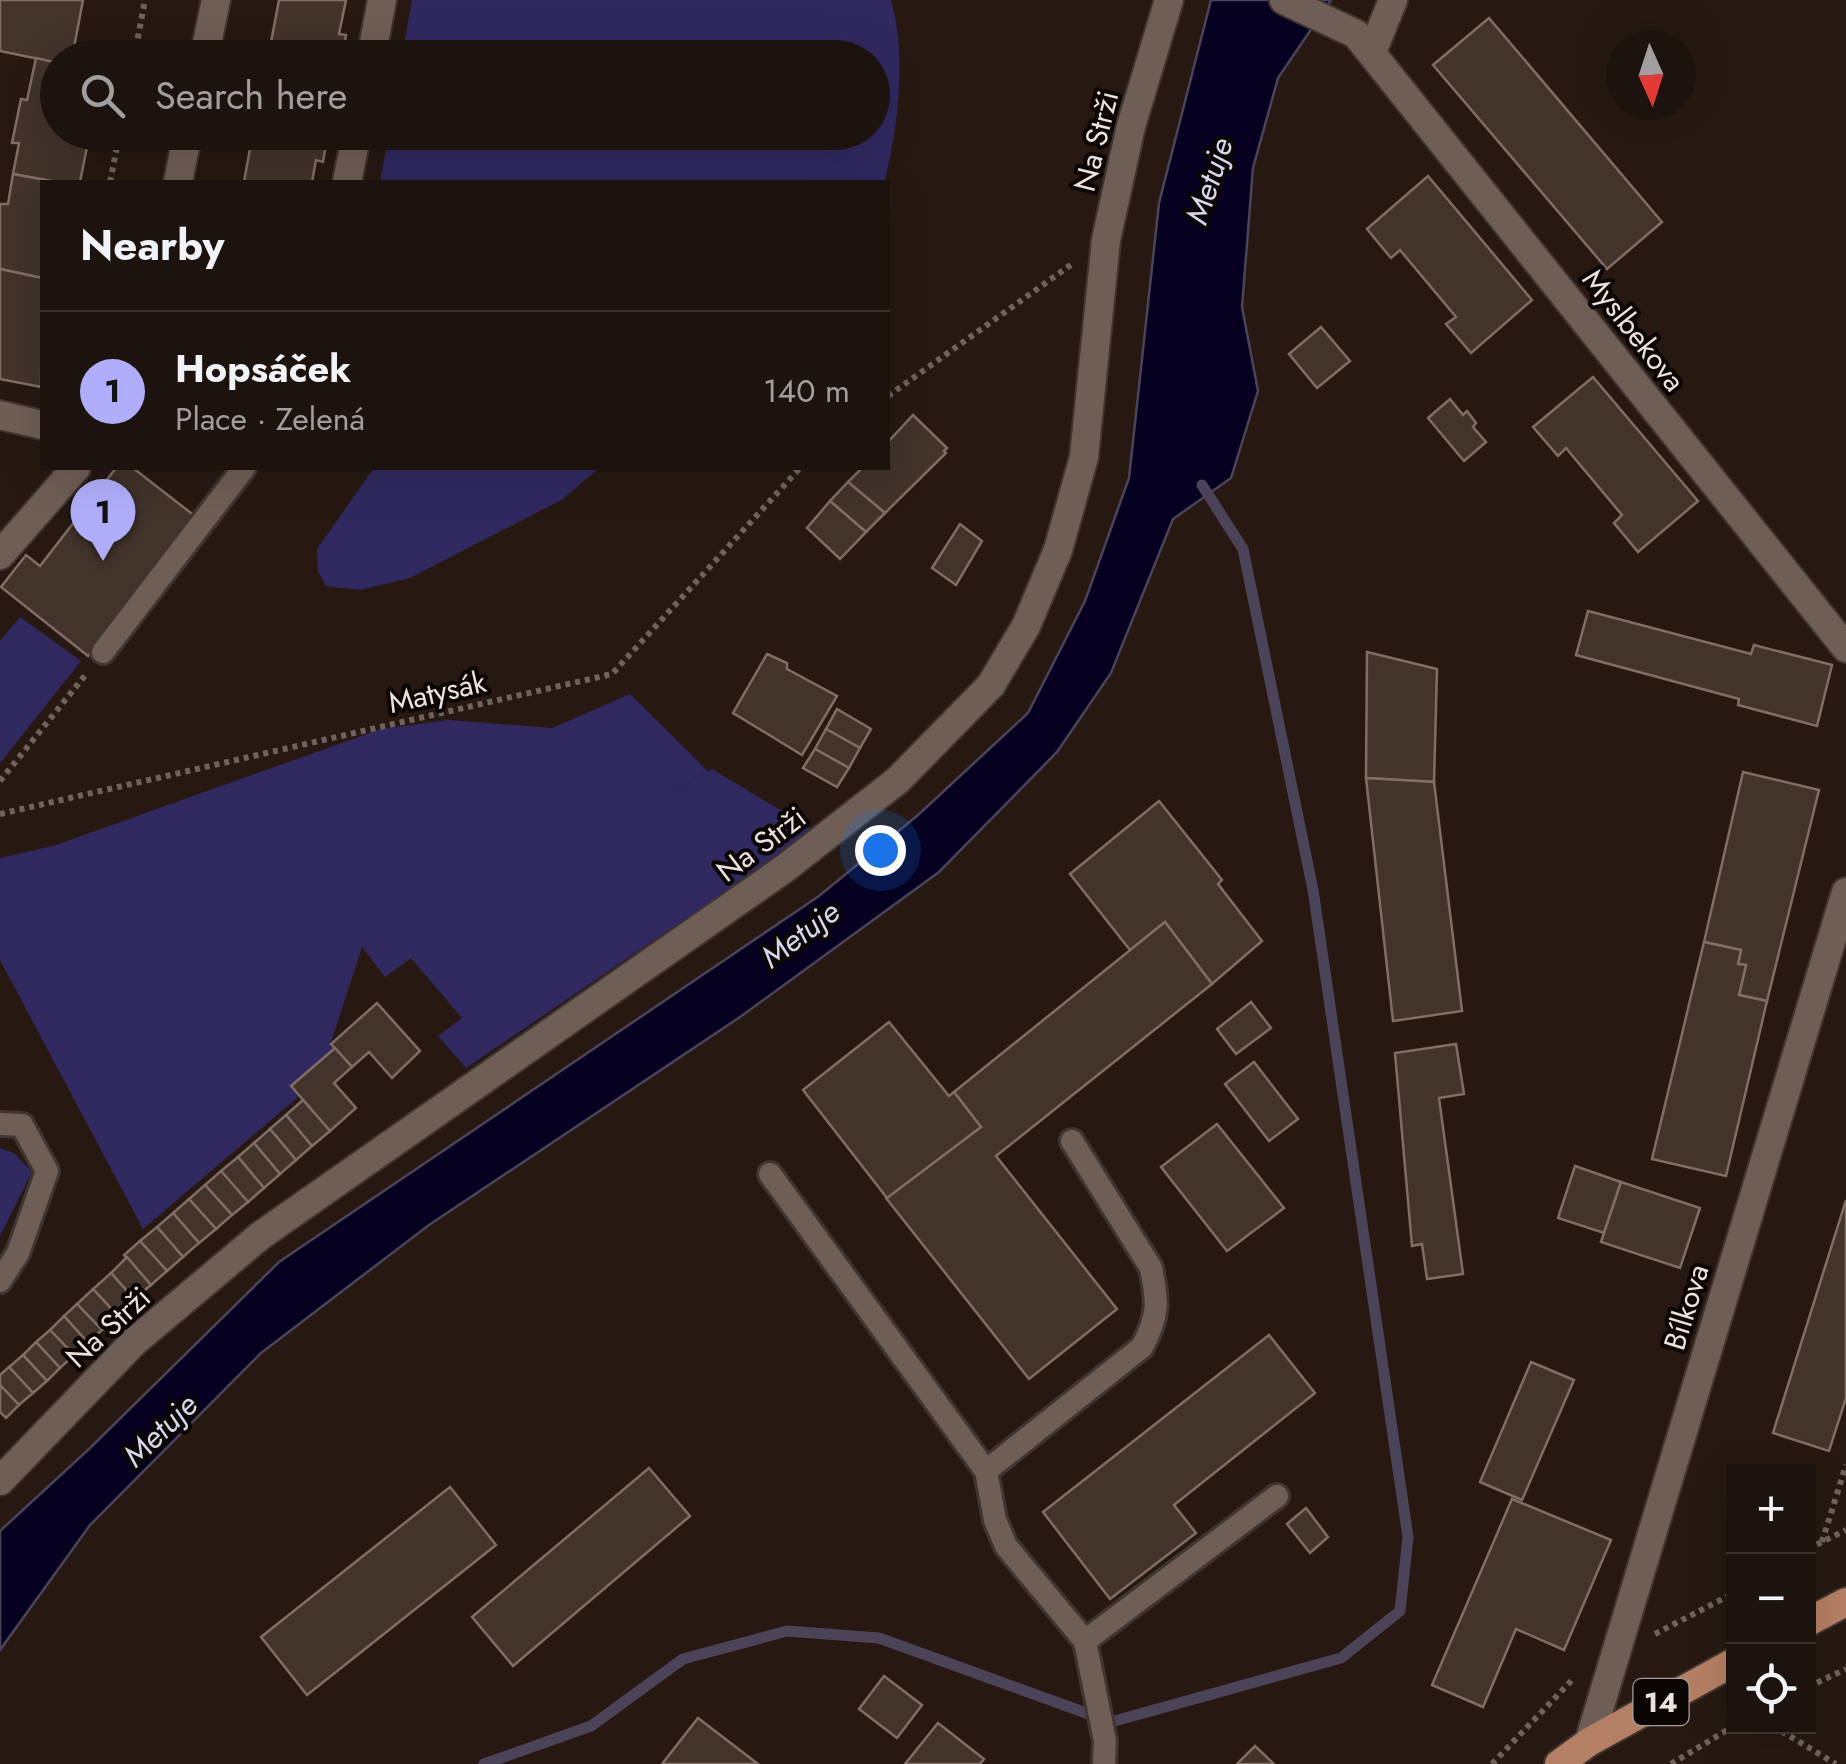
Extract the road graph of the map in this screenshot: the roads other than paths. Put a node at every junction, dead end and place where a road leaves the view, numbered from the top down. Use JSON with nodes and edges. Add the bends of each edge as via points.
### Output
{"nodes":[{"id":1,"x":216,"y":0,"type":"edge"},
{"id":2,"x":382,"y":0,"type":"edge"},
{"id":3,"x":1168,"y":0,"type":"edge"},
{"id":4,"x":1284,"y":0,"type":"edge"},
{"id":5,"x":1393,"y":0,"type":"edge"},
{"id":6,"x":208,"y":40,"type":"edge"},
{"id":7,"x":374,"y":40,"type":"edge"},
{"id":8,"x":1364,"y":43,"type":"junction"},
{"id":9,"x":184,"y":150,"type":"edge"},
{"id":10,"x":354,"y":150,"type":"edge"},
{"id":11,"x":178,"y":180,"type":"edge"},
{"id":12,"x":348,"y":180,"type":"edge"},
{"id":13,"x":0,"y":416,"type":"edge"},
{"id":14,"x":40,"y":425,"type":"edge"},
{"id":15,"x":74,"y":470,"type":"edge"},
{"id":16,"x":241,"y":470,"type":"edge"},
{"id":17,"x":0,"y":555,"type":"edge"},
{"id":18,"x":1846,"y":648,"type":"edge"},
{"id":19,"x":103,"y":652,"type":"road end"},
{"id":20,"x":1846,"y":892,"type":"edge"},
{"id":21,"x":1840,"y":934,"type":"edge"},
{"id":22,"x":0,"y":1124,"type":"edge"},
{"id":23,"x":1072,"y":1140,"type":"dead end"},
{"id":24,"x":770,"y":1174,"type":"dead end"},
{"id":25,"x":0,"y":1281,"type":"edge"},
{"id":26,"x":986,"y":1470,"type":"junction"},
{"id":27,"x":0,"y":1482,"type":"edge"},
{"id":28,"x":1277,"y":1496,"type":"dead end"},
{"id":29,"x":1846,"y":1602,"type":"edge"},
{"id":30,"x":1816,"y":1618,"type":"edge"},
{"id":31,"x":1088,"y":1650,"type":"junction"},
{"id":32,"x":1726,"y":1666,"type":"edge"},
{"id":33,"x":1589,"y":1742,"type":"junction"},
{"id":34,"x":1104,"y":1752,"type":"edge"},
{"id":35,"x":1559,"y":1764,"type":"edge"}],
"edges":[{"from":1,"to":6,"type":"street"},
{"from":2,"to":7,"type":"street"},
{"from":3,"to":27,"type":"street","name":"Na Strži","via":[[1106,240],[1084,457],[1058,550],[991,686],[898,780],[784,869],[260,1236],[134,1342]]},
{"from":4,"to":8,"type":"street"},
{"from":5,"to":8,"type":"street"},
{"from":8,"to":18,"type":"street","name":"Myslbekova"},
{"from":9,"to":11,"type":"street"},
{"from":10,"to":12,"type":"street"},
{"from":13,"to":14,"type":"street"},
{"from":15,"to":17,"type":"street"},
{"from":16,"to":19,"type":"lane"},
{"from":20,"to":21,"type":"street","name":"Bílkova"},
{"from":21,"to":33,"type":"street","name":"Bílkova"},
{"from":22,"to":25,"type":"lane","via":[[22,1125],[47,1171],[18,1253]]},
{"from":23,"to":26,"type":"lane","via":[[1151,1268],[1155,1324],[1142,1347]]},
{"from":24,"to":26,"type":"lane"},
{"from":26,"to":31,"type":"lane","via":[[1006,1546]]},
{"from":28,"to":31,"type":"lane"},
{"from":29,"to":30,"type":"main road"},
{"from":31,"to":34,"type":"lane"},
{"from":32,"to":33,"type":"main road","number":"14"},
{"from":33,"to":35,"type":"main road","number":"14"}]}
